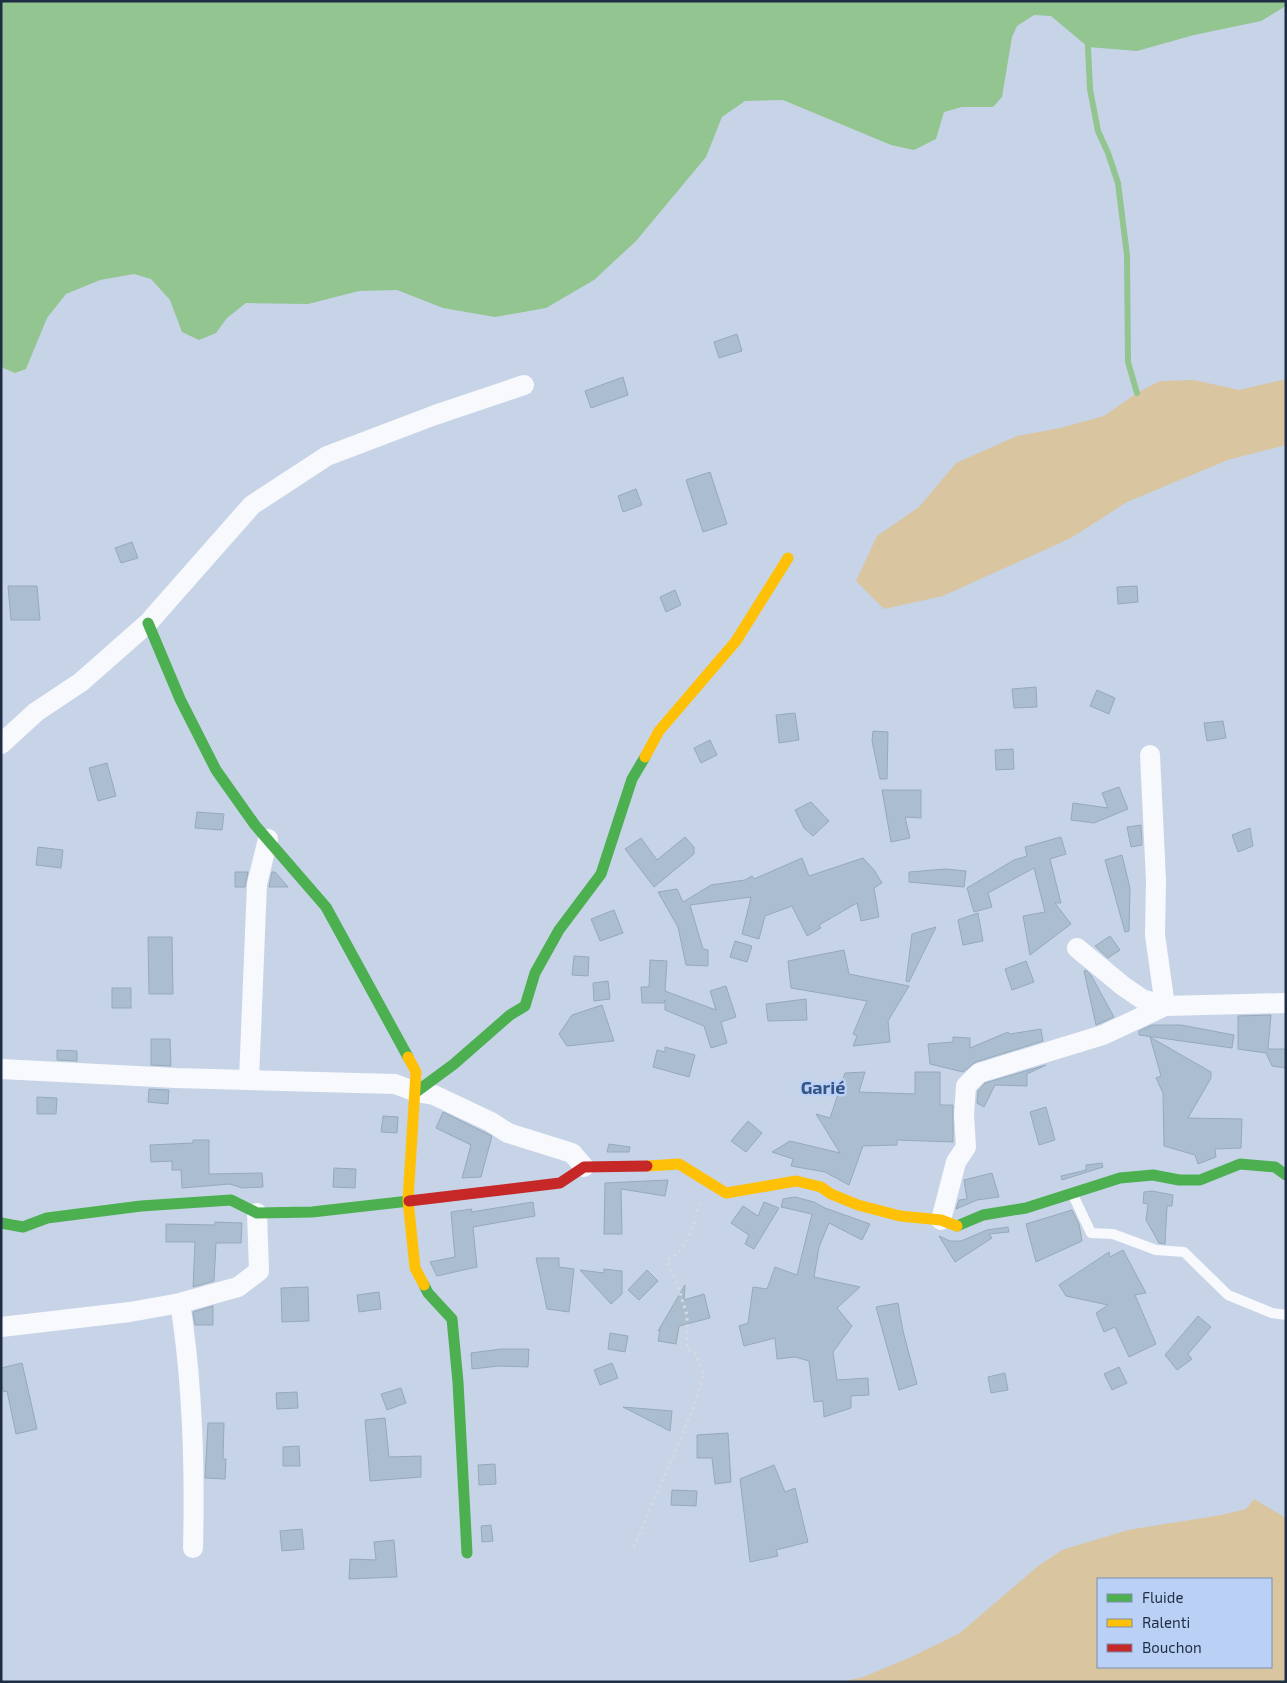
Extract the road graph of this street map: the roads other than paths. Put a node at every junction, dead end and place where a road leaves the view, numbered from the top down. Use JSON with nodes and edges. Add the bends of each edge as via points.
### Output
{"nodes":[{"id":1,"x":524,"y":385,"type":"dead end"},
{"id":2,"x":788,"y":558,"type":"dead end"},
{"id":3,"x":148,"y":623,"type":"junction"},
{"id":4,"x":1,"y":744,"type":"edge"},
{"id":5,"x":1150,"y":755,"type":"dead end"},
{"id":6,"x":268,"y":839,"type":"junction"},
{"id":7,"x":1077,"y":948,"type":"dead end"},
{"id":8,"x":1286,"y":1003,"type":"edge"},
{"id":9,"x":1165,"y":1006,"type":"junction"},
{"id":10,"x":1,"y":1069,"type":"edge"},
{"id":11,"x":249,"y":1080,"type":"junction"},
{"id":12,"x":416,"y":1092,"type":"junction"},
{"id":13,"x":584,"y":1167,"type":"junction"},
{"id":14,"x":1286,"y":1175,"type":"edge"},
{"id":15,"x":1073,"y":1193,"type":"junction"},
{"id":16,"x":408,"y":1200,"type":"junction"},
{"id":17,"x":257,"y":1213,"type":"junction"},
{"id":18,"x":941,"y":1220,"type":"junction"},
{"id":19,"x":1,"y":1223,"type":"edge"},
{"id":20,"x":180,"y":1303,"type":"junction"},
{"id":21,"x":1286,"y":1315,"type":"edge"},
{"id":22,"x":1,"y":1327,"type":"edge"},
{"id":23,"x":193,"y":1548,"type":"dead end"},
{"id":24,"x":467,"y":1553,"type":"dead end"}],
"edges":[{"from":1,"to":3,"type":"street","via":[[327,456],[252,505]]},
{"from":2,"to":12,"type":"street","via":[[736,641],[659,731],[632,779],[600,874],[559,930],[535,973],[525,1006]]},
{"from":3,"to":4,"type":"street"},
{"from":3,"to":6,"type":"street","via":[[180,699],[216,770]]},
{"from":5,"to":9,"type":"street","via":[[1156,880],[1155,935]]},
{"from":6,"to":11,"type":"street","via":[[257,884]]},
{"from":6,"to":12,"type":"street","via":[[326,907],[416,1072]]},
{"from":7,"to":9,"type":"street","via":[[1142,999]]},
{"from":8,"to":9,"type":"street"},
{"from":9,"to":18,"type":"street","via":[[1103,1035],[979,1073],[966,1086],[966,1147],[956,1162]]},
{"from":10,"to":11,"type":"street"},
{"from":11,"to":12,"type":"street","via":[[395,1084]]},
{"from":12,"to":13,"type":"street","via":[[434,1095],[508,1133],[572,1153]]},
{"from":12,"to":16,"type":"street"},
{"from":13,"to":16,"type":"street","via":[[560,1183]]},
{"from":13,"to":18,"type":"street","via":[[679,1164],[726,1194],[796,1181],[821,1187],[858,1205],[900,1216]]},
{"from":14,"to":15,"type":"street","via":[[1275,1167],[1240,1164],[1200,1180],[1153,1175],[1128,1178]]},
{"from":15,"to":18,"type":"street","via":[[956,1226]]},
{"from":15,"to":21,"type":"lane","via":[[1090,1233],[1113,1234],[1156,1250],[1184,1252],[1228,1295],[1272,1313]]},
{"from":16,"to":17,"type":"street","via":[[312,1212]]},
{"from":16,"to":24,"type":"street","via":[[415,1268],[428,1293],[452,1319]]},
{"from":17,"to":19,"type":"street","via":[[231,1200],[141,1206],[47,1218],[23,1227]]},
{"from":17,"to":20,"type":"street","via":[[259,1270],[238,1286]]},
{"from":20,"to":22,"type":"street"},
{"from":20,"to":23,"type":"street","via":[[187,1348]]}]}
